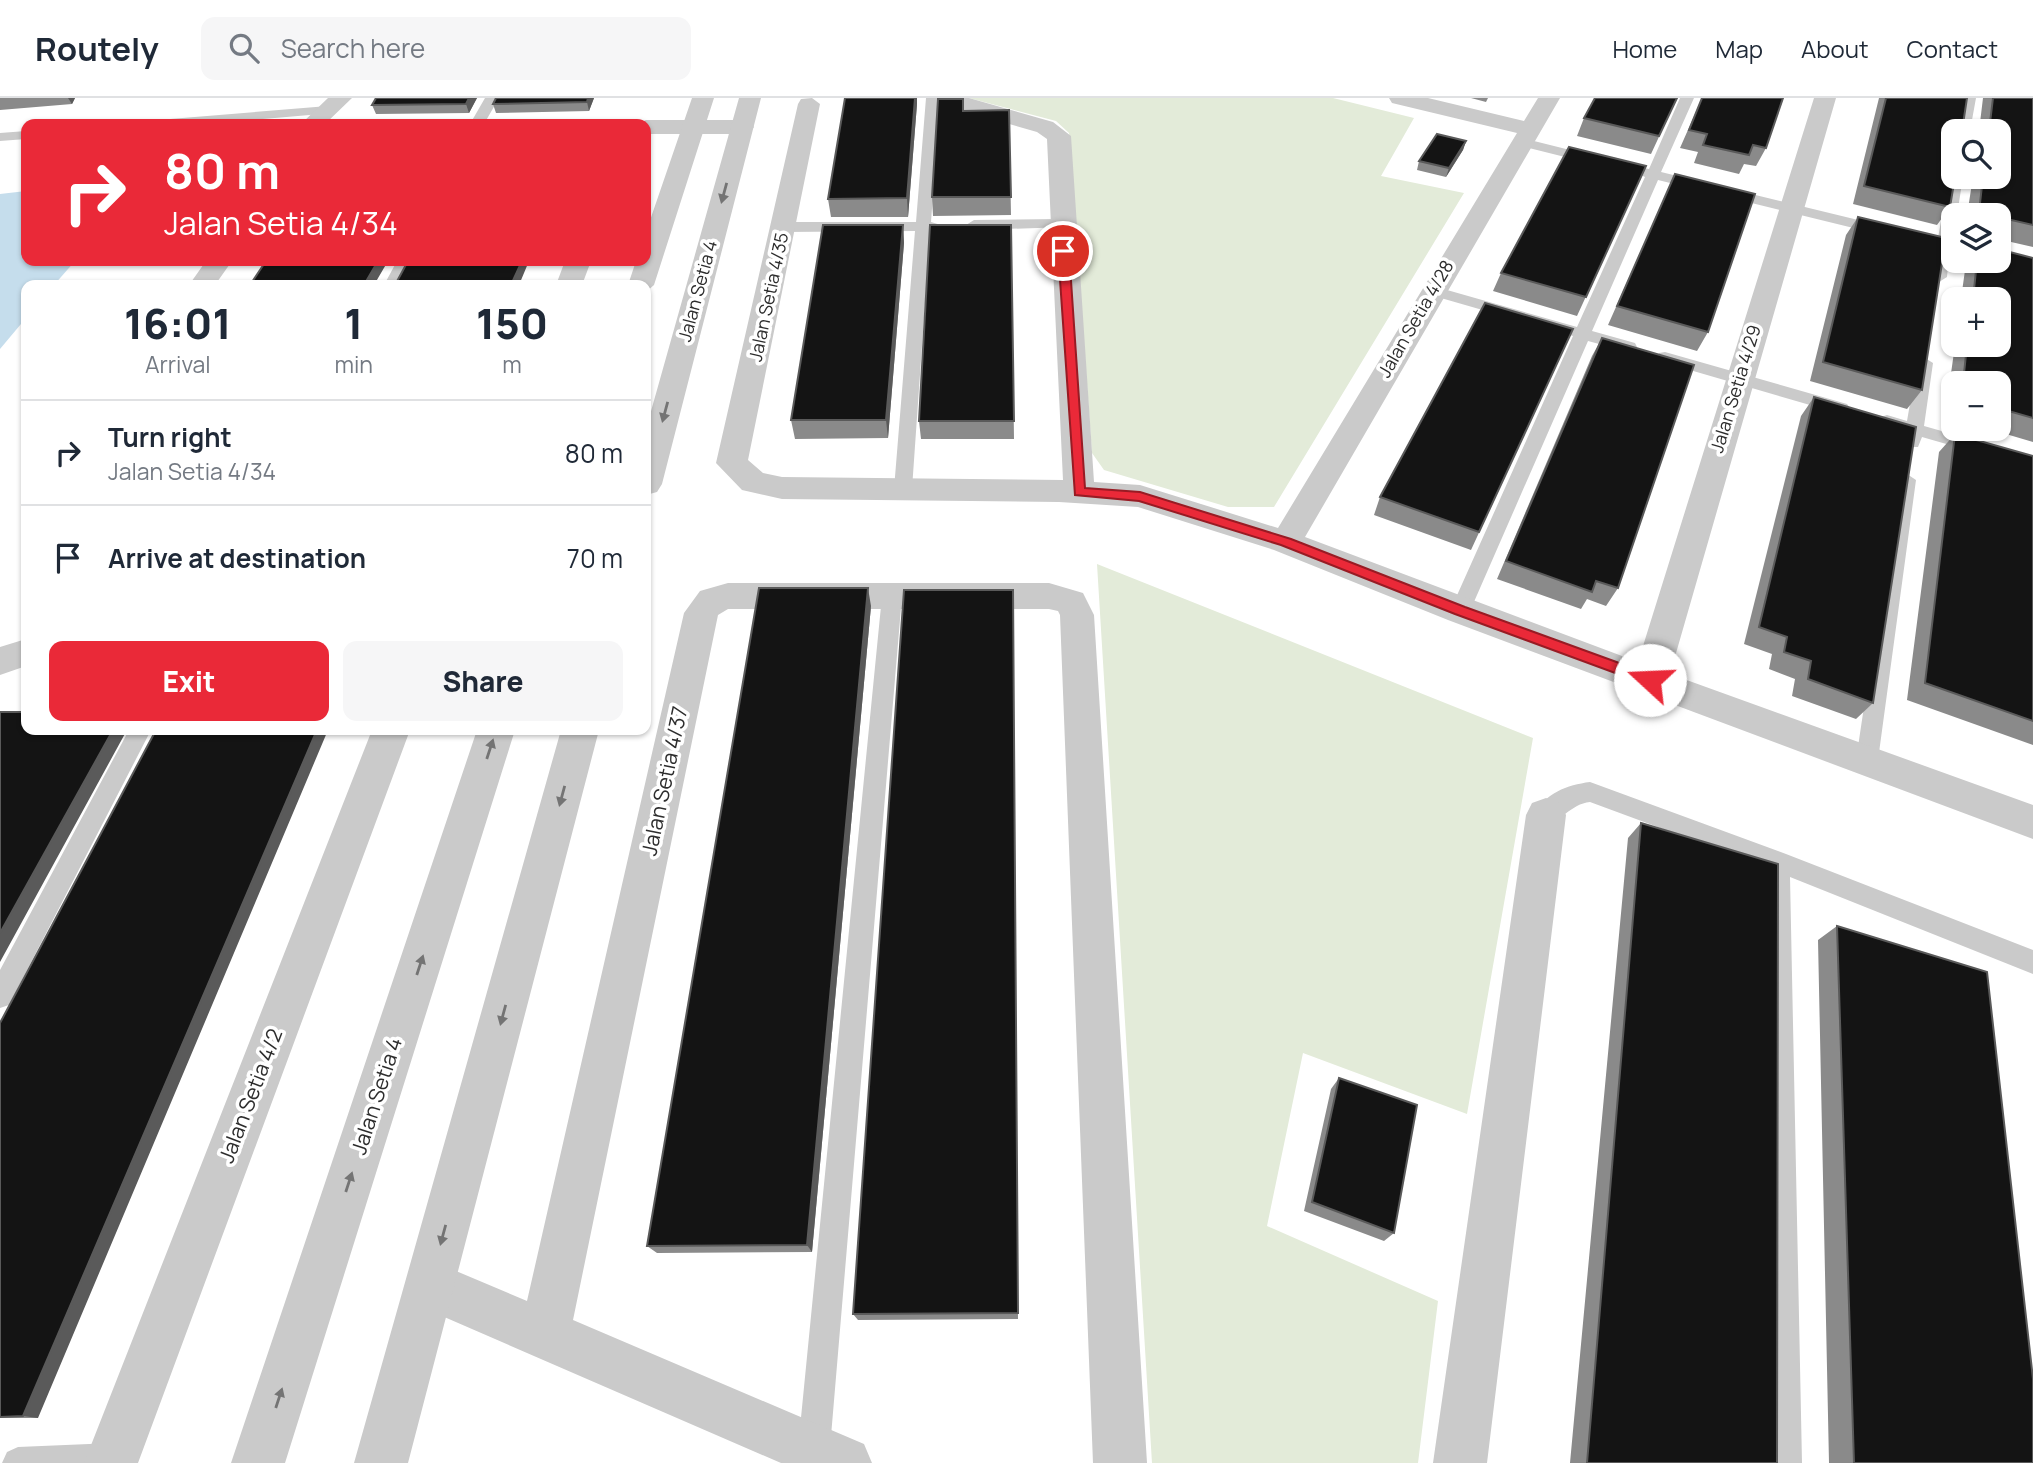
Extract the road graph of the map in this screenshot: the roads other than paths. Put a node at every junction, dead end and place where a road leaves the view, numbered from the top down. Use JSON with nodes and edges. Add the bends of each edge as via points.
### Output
{"nodes":[{"id":1,"x":492,"y":98,"type":"edge"},
{"id":2,"x":703,"y":98,"type":"edge"},
{"id":3,"x":750,"y":98,"type":"edge"},
{"id":4,"x":933,"y":98,"type":"edge"},
{"id":5,"x":944,"y":98,"type":"edge"},
{"id":6,"x":1400,"y":98,"type":"edge"},
{"id":7,"x":1549,"y":98,"type":"edge"},
{"id":8,"x":1687,"y":98,"type":"edge"},
{"id":9,"x":1825,"y":98,"type":"edge"},
{"id":10,"x":1969,"y":98,"type":"edge"},
{"id":11,"x":808,"y":104,"type":"dead end"},
{"id":12,"x":327,"y":111,"type":"edge"},
{"id":13,"x":223,"y":119,"type":"edge"},
{"id":14,"x":480,"y":119,"type":"edge"},
{"id":15,"x":1965,"y":119,"type":"edge"},
{"id":16,"x":651,"y":121,"type":"edge"},
{"id":17,"x":692,"y":127,"type":"junction"},
{"id":18,"x":742,"y":127,"type":"junction"},
{"id":19,"x":21,"y":135,"type":"edge"},
{"id":20,"x":1525,"y":136,"type":"junction"},
{"id":21,"x":0,"y":137,"type":"edge"},
{"id":22,"x":1654,"y":175,"type":"junction"},
{"id":23,"x":1791,"y":208,"type":"junction"},
{"id":24,"x":1061,"y":224,"type":"junction"},
{"id":25,"x":923,"y":226,"type":"junction"},
{"id":26,"x":784,"y":227,"type":"junction"},
{"id":27,"x":1894,"y":233,"type":"edge"},
{"id":28,"x":651,"y":254,"type":"edge"},
{"id":29,"x":1941,"y":260,"type":"edge"},
{"id":30,"x":1433,"y":290,"type":"junction"},
{"id":31,"x":1936,"y":298,"type":"edge"},
{"id":32,"x":1583,"y":334,"type":"junction"},
{"id":33,"x":1927,"y":350,"type":"edge"},
{"id":34,"x":1739,"y":378,"type":"junction"},
{"id":35,"x":1914,"y":429,"type":"junction"},
{"id":36,"x":2033,"y":463,"type":"edge"},
{"id":37,"x":651,"y":465,"type":"edge"},
{"id":38,"x":903,"y":489,"type":"junction"},
{"id":39,"x":1079,"y":492,"type":"junction"},
{"id":40,"x":1286,"y":542,"type":"junction"},
{"id":41,"x":892,"y":596,"type":"junction"},
{"id":42,"x":1460,"y":611,"type":"junction"},
{"id":43,"x":21,"y":654,"type":"edge"},
{"id":44,"x":0,"y":661,"type":"edge"},
{"id":45,"x":1650,"y":680,"type":"junction"},
{"id":46,"x":137,"y":735,"type":"edge"},
{"id":47,"x":389,"y":735,"type":"edge"},
{"id":48,"x":494,"y":735,"type":"edge"},
{"id":49,"x":579,"y":735,"type":"edge"},
{"id":50,"x":1867,"y":760,"type":"junction"},
{"id":51,"x":1546,"y":815,"type":"joint"},
{"id":52,"x":2033,"y":822,"type":"edge"},
{"id":53,"x":1777,"y":861,"type":"junction"},
{"id":54,"x":2033,"y":962,"type":"edge"},
{"id":55,"x":0,"y":996,"type":"edge"},
{"id":56,"x":430,"y":1285,"type":"junction"},
{"id":57,"x":545,"y":1333,"type":"junction"},
{"id":58,"x":829,"y":1455,"type":"edge"},
{"id":59,"x":112,"y":1461,"type":"edge"},
{"id":60,"x":18,"y":1463,"type":"edge"},
{"id":61,"x":258,"y":1463,"type":"edge"},
{"id":62,"x":381,"y":1463,"type":"edge"},
{"id":63,"x":1119,"y":1463,"type":"edge"},
{"id":64,"x":1460,"y":1463,"type":"edge"},
{"id":65,"x":1786,"y":1463,"type":"edge"}],
"edges":[{"from":1,"to":14,"type":"lane"},
{"from":2,"to":17,"type":"street"},
{"from":3,"to":18,"type":"street","name":"Jalan Setia 4"},
{"from":4,"to":25,"type":"lane"},
{"from":5,"to":24,"type":"street","via":[[1045,127],[1059,136]]},
{"from":6,"to":20,"type":"street"},
{"from":7,"to":20,"type":"street","name":"Jalan Setia 4/28"},
{"from":8,"to":22,"type":"lane"},
{"from":9,"to":23,"type":"street","name":"Jalan Setia 4/29"},
{"from":10,"to":15,"type":"lane"},
{"from":11,"to":26,"type":"street","name":"Jalan Setia 4/35"},
{"from":12,"to":13,"type":"lane"},
{"from":16,"to":17,"type":"street"},
{"from":17,"to":18,"type":"street"},
{"from":17,"to":28,"type":"street"},
{"from":18,"to":37,"type":"street","name":"Jalan Setia 4","one_way":true},
{"from":19,"to":21,"type":"lane"},
{"from":20,"to":22,"type":"lane"},
{"from":20,"to":30,"type":"street","name":"Jalan Setia 4/28"},
{"from":22,"to":23,"type":"lane"},
{"from":22,"to":32,"type":"lane"},
{"from":23,"to":27,"type":"lane"},
{"from":23,"to":34,"type":"street","name":"Jalan Setia 4/29"},
{"from":24,"to":25,"type":"lane"},
{"from":24,"to":39,"type":"street"},
{"from":25,"to":26,"type":"lane"},
{"from":25,"to":38,"type":"lane"},
{"from":26,"to":38,"type":"street","name":"Jalan Setia 4/35","via":[[732,463],[753,482],[782,488]]},
{"from":29,"to":31,"type":"lane"},
{"from":30,"to":32,"type":"lane"},
{"from":30,"to":40,"type":"street","name":"Jalan Setia 4/28"},
{"from":32,"to":34,"type":"lane"},
{"from":32,"to":42,"type":"lane"},
{"from":33,"to":35,"type":"lane"},
{"from":34,"to":35,"type":"lane"},
{"from":34,"to":45,"type":"street","name":"Jalan Setia 4/29"},
{"from":35,"to":36,"type":"lane"},
{"from":35,"to":50,"type":"lane"},
{"from":38,"to":39,"type":"street"},
{"from":39,"to":40,"type":"street","via":[[1140,496]]},
{"from":40,"to":42,"type":"street"},
{"from":41,"to":57,"type":"street","name":"Jalan Setia 4/37","via":[[728,596],[712,599],[701,613]]},
{"from":41,"to":58,"type":"lane"},
{"from":41,"to":63,"type":"street","name":"Jalan Setia 4/37","via":[[1049,596],[1071,602],[1077,615]]},
{"from":42,"to":45,"type":"street"},
{"from":43,"to":44,"type":"street"},
{"from":45,"to":50,"type":"street"},
{"from":46,"to":55,"type":"lane"},
{"from":47,"to":59,"type":"street","name":"Jalan Setia 4/2"},
{"from":61,"to":48,"type":"street","name":"Jalan Setia 4","one_way":true},
{"from":49,"to":56,"type":"street","one_way":true},
{"from":50,"to":52,"type":"street"},
{"from":51,"to":53,"type":"lane","via":[[1570,794],[1590,792]]},
{"from":51,"to":64,"type":"street"},
{"from":53,"to":54,"type":"lane"},
{"from":53,"to":65,"type":"lane"},
{"from":56,"to":57,"type":"street"},
{"from":56,"to":62,"type":"street"},
{"from":57,"to":58,"type":"street"},
{"from":59,"to":60,"type":"lane"}]}
